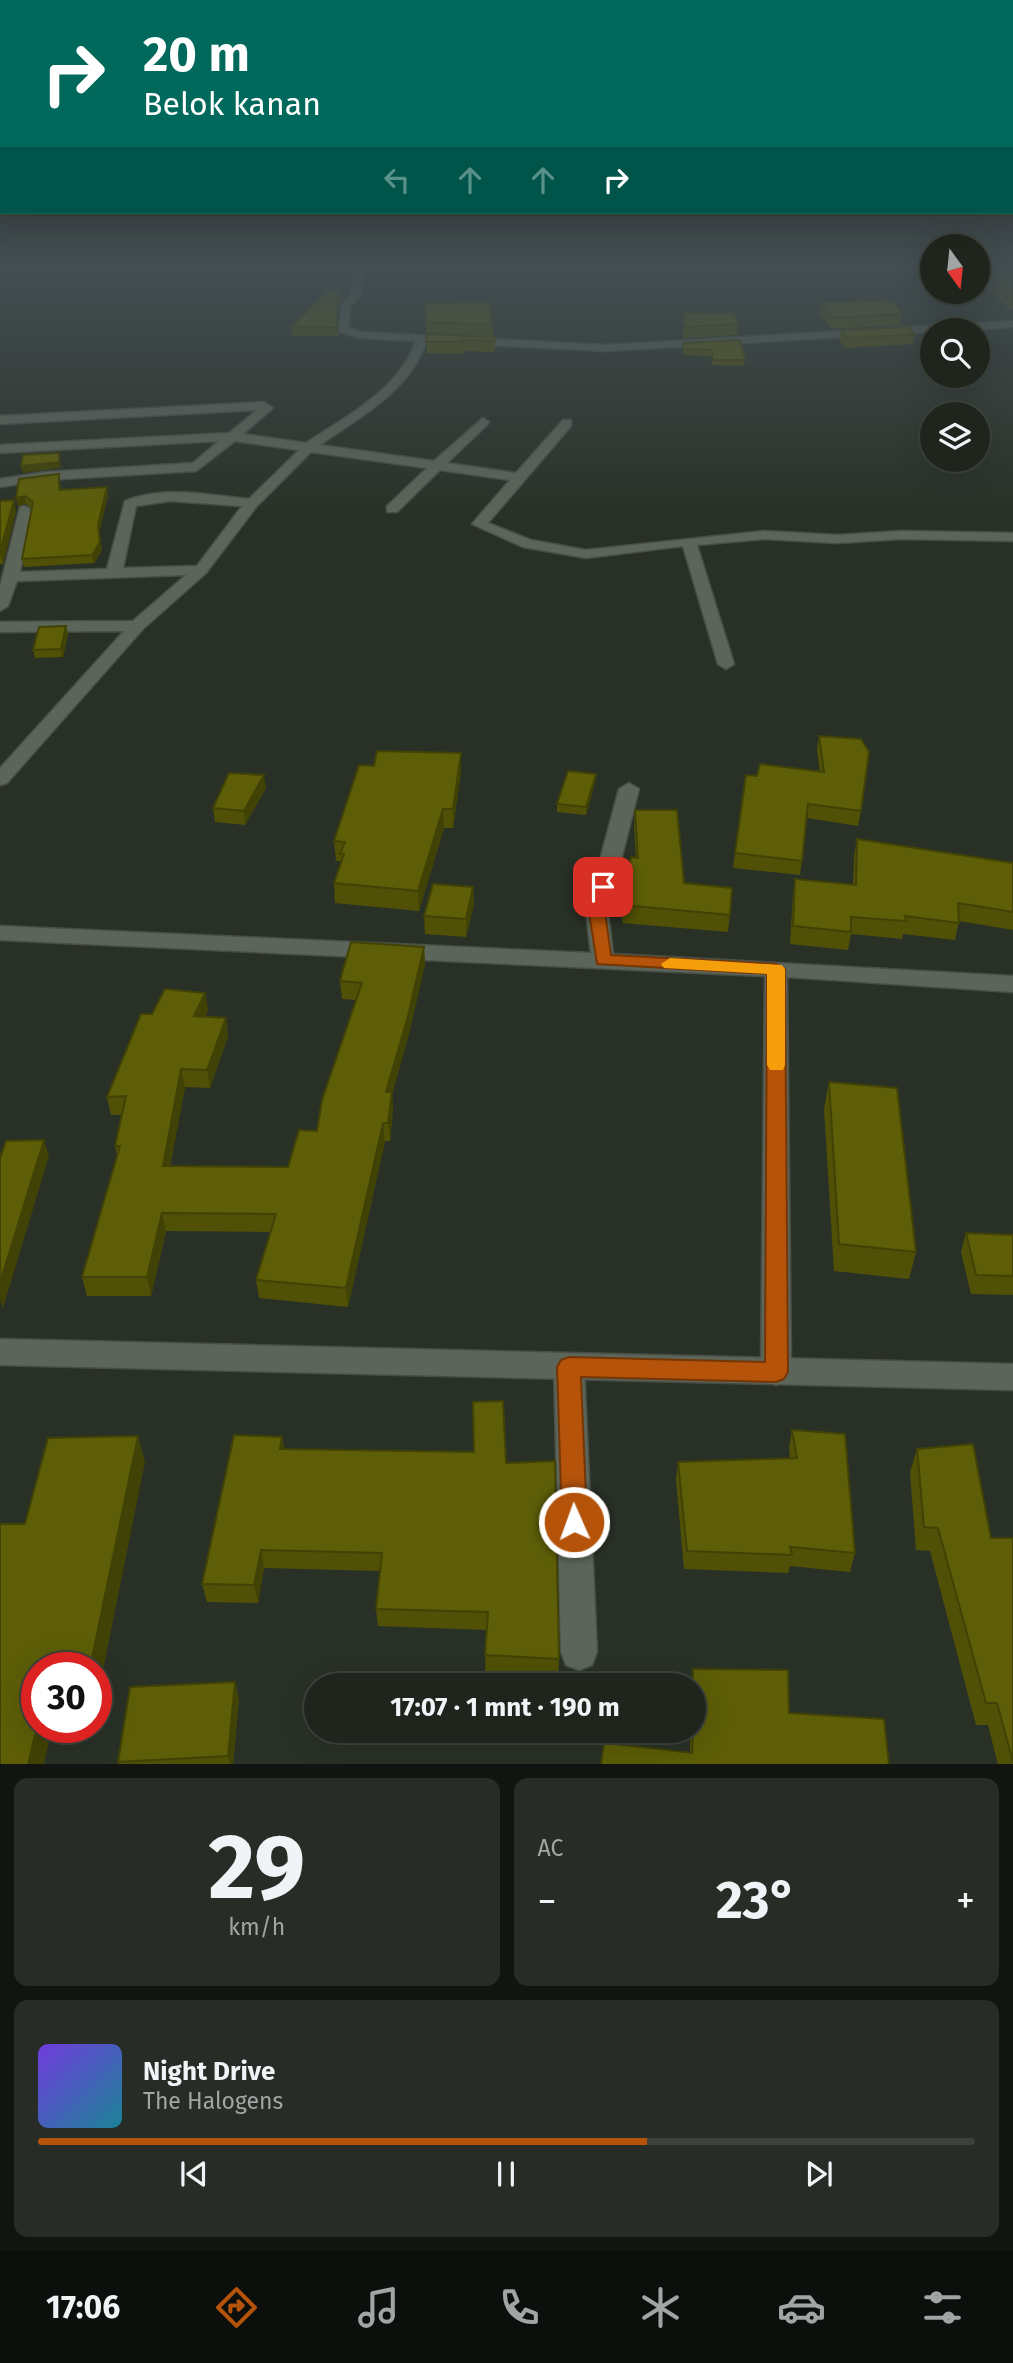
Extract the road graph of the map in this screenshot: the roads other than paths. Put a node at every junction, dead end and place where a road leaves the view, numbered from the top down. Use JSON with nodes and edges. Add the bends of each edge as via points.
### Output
{"nodes":[{"id":1,"x":418,"y":350,"type":"edge"},
{"id":2,"x":0,"y":420,"type":"edge"},
{"id":3,"x":483,"y":422,"type":"dead end"},
{"id":4,"x":567,"y":423,"type":"dead end"},
{"id":5,"x":234,"y":437,"type":"junction"},
{"id":6,"x":307,"y":448,"type":"junction"},
{"id":7,"x":0,"y":449,"type":"edge"},
{"id":8,"x":436,"y":466,"type":"junction"},
{"id":9,"x":518,"y":477,"type":"junction"},
{"id":10,"x":0,"y":483,"type":"edge"},
{"id":11,"x":252,"y":503,"type":"junction"},
{"id":12,"x":392,"y":509,"type":"dead end"},
{"id":13,"x":25,"y":510,"type":"dead end"},
{"id":14,"x":1013,"y":537,"type":"edge"},
{"id":15,"x":690,"y":541,"type":"junction"},
{"id":16,"x":201,"y":570,"type":"junction"},
{"id":17,"x":114,"y":573,"type":"junction"},
{"id":18,"x":10,"y":577,"type":"junction"},
{"id":19,"x":0,"y":606,"type":"edge"},
{"id":20,"x":0,"y":626,"type":"edge"},
{"id":21,"x":136,"y":626,"type":"junction"},
{"id":22,"x":726,"y":664,"type":"dead end"},
{"id":23,"x":0,"y":779,"type":"edge"},
{"id":24,"x":629,"y":789,"type":"dead end"},
{"id":25,"x":0,"y":933,"type":"edge"},
{"id":26,"x":603,"y":961,"type":"junction"},
{"id":27,"x":776,"y":969,"type":"junction"},
{"id":28,"x":1013,"y":984,"type":"edge"},
{"id":29,"x":0,"y":1352,"type":"edge"},
{"id":30,"x":569,"y":1367,"type":"junction"},
{"id":31,"x":776,"y":1372,"type":"junction"},
{"id":32,"x":1013,"y":1377,"type":"edge"},
{"id":33,"x":579,"y":1652,"type":"dead end"}],
"edges":[{"from":1,"to":6,"type":"street","via":[[403,375],[362,411]]},
{"from":2,"to":5,"type":"street","via":[[267,407]]},
{"from":3,"to":8,"type":"street"},
{"from":4,"to":9,"type":"street"},
{"from":5,"to":6,"type":"street"},
{"from":5,"to":7,"type":"street"},
{"from":5,"to":10,"type":"street","via":[[192,468]]},
{"from":6,"to":8,"type":"street"},
{"from":6,"to":11,"type":"street"},
{"from":8,"to":9,"type":"street"},
{"from":8,"to":12,"type":"street"},
{"from":9,"to":15,"type":"street","via":[[479,524],[528,544],[586,554]]},
{"from":11,"to":16,"type":"street"},
{"from":11,"to":17,"type":"street","via":[[150,496],[133,501]]},
{"from":13,"to":18,"type":"street"},
{"from":14,"to":15,"type":"street","via":[[764,535]]},
{"from":15,"to":22,"type":"street"},
{"from":16,"to":17,"type":"street"},
{"from":16,"to":21,"type":"street"},
{"from":17,"to":18,"type":"street"},
{"from":18,"to":19,"type":"street"},
{"from":20,"to":21,"type":"street"},
{"from":21,"to":23,"type":"street"},
{"from":24,"to":26,"type":"street","via":[[597,912]]},
{"from":25,"to":26,"type":"street"},
{"from":26,"to":27,"type":"street"},
{"from":27,"to":28,"type":"street"},
{"from":27,"to":31,"type":"street"},
{"from":29,"to":30,"type":"street"},
{"from":30,"to":31,"type":"street"},
{"from":30,"to":33,"type":"street"},
{"from":31,"to":32,"type":"street"}]}
